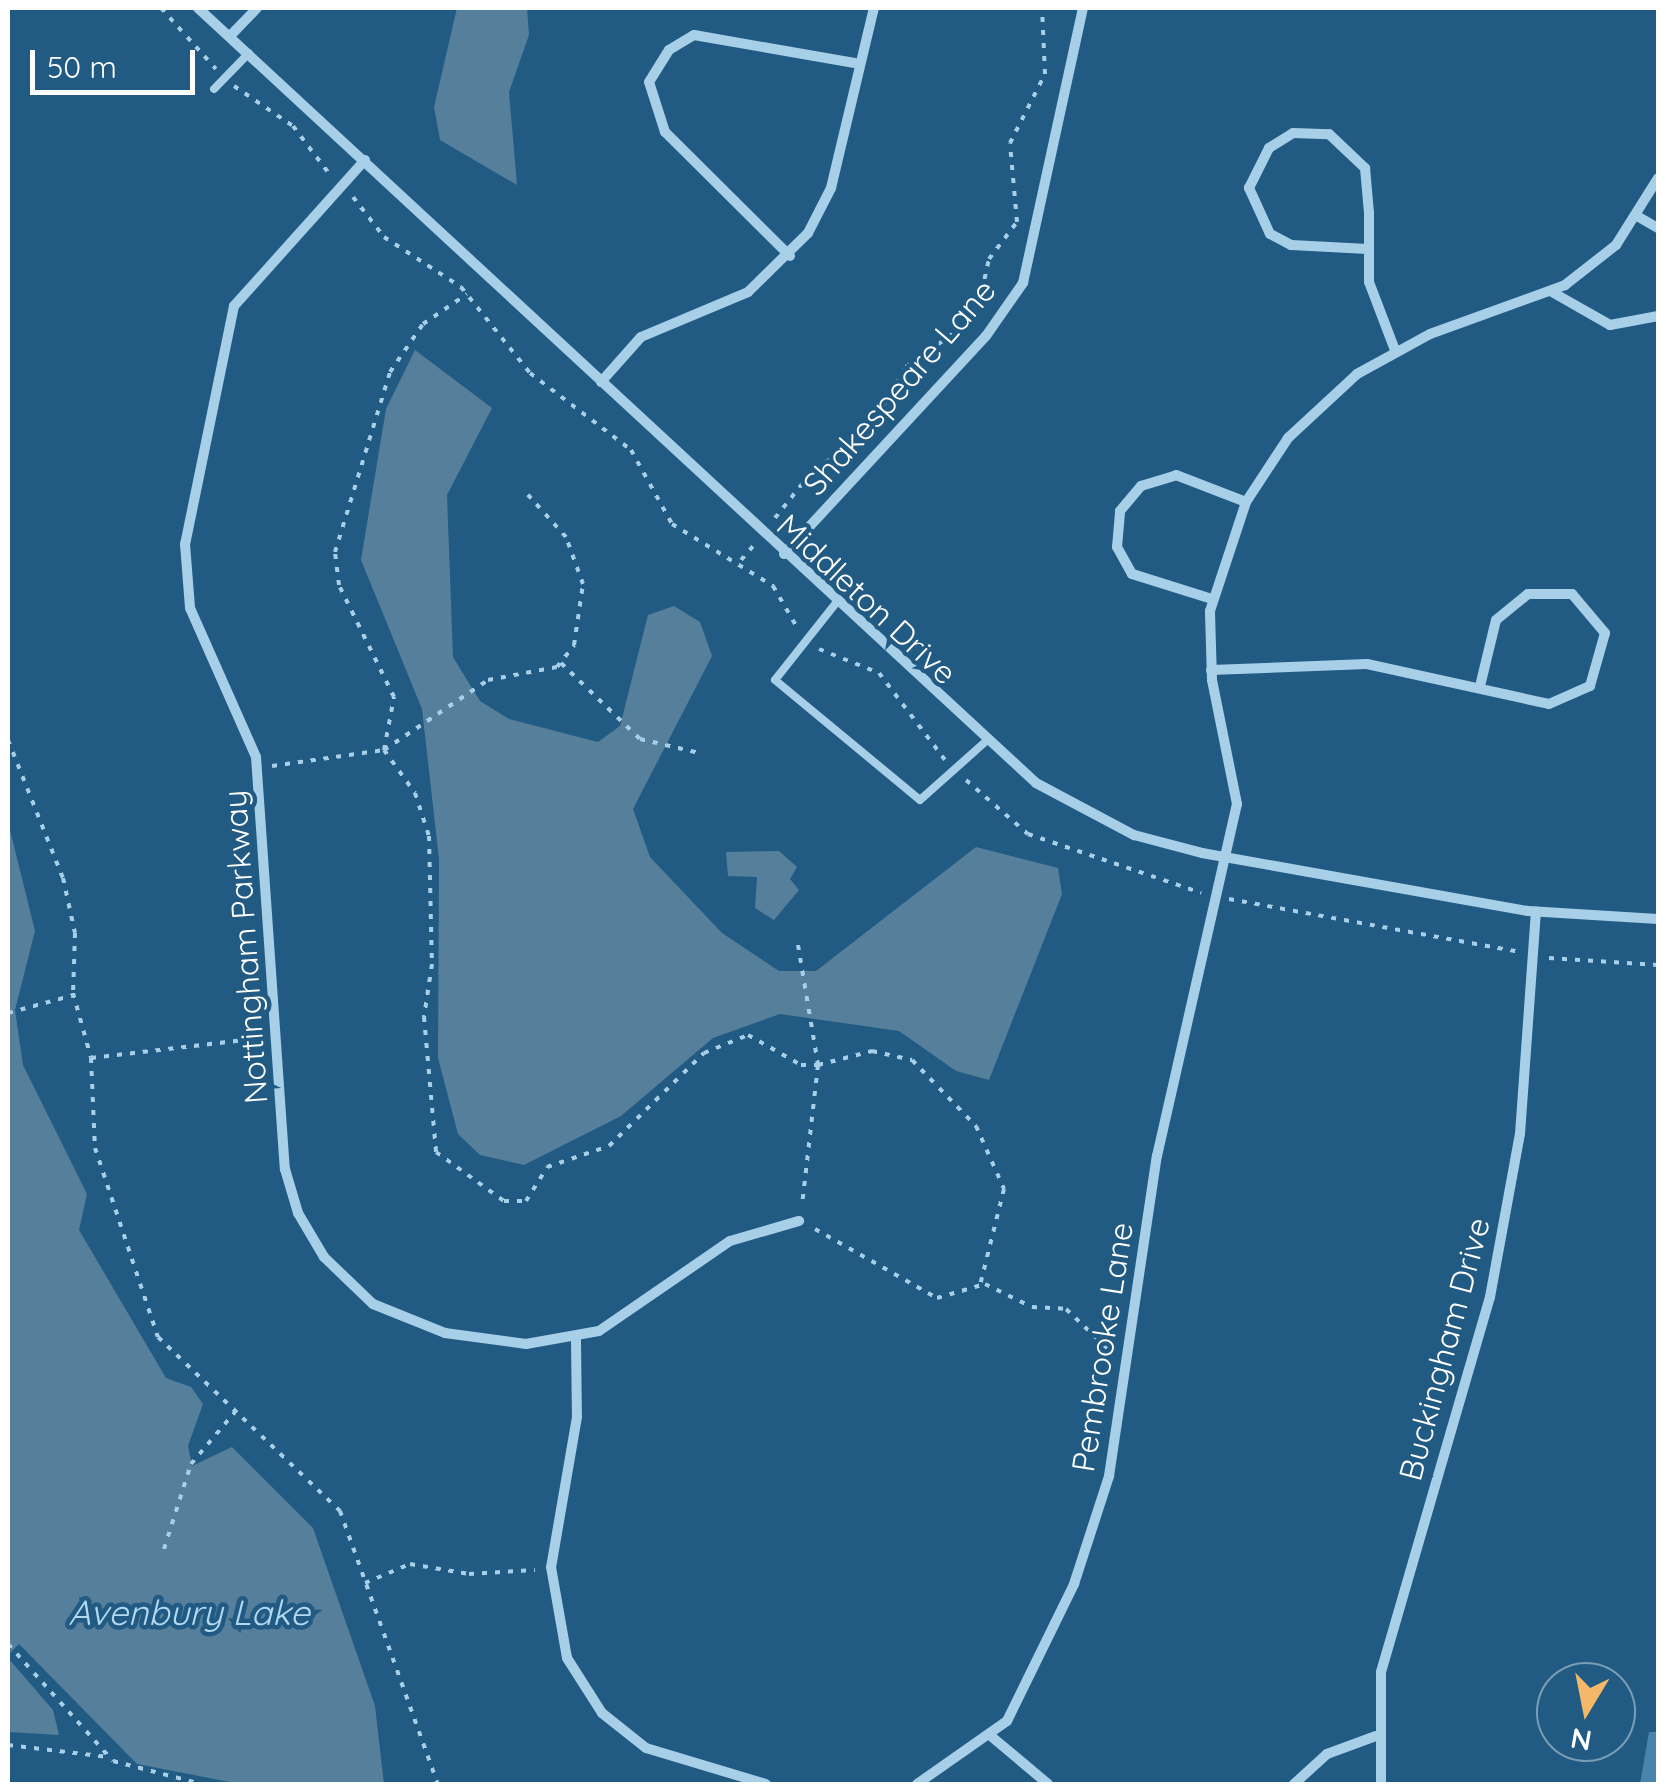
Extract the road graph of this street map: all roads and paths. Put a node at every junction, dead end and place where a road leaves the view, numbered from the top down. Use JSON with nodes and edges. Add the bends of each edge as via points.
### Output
{"nodes":[{"id":1,"x":198,"y":8,"type":"edge"},
{"id":2,"x":257,"y":8,"type":"edge"},
{"id":3,"x":874,"y":8,"type":"edge"},
{"id":4,"x":1042,"y":8,"type":"edge"},
{"id":5,"x":1083,"y":8,"type":"edge"},
{"id":6,"x":231,"y":35,"type":"junction"},
{"id":7,"x":250,"y":52,"type":"junction"},
{"id":8,"x":855,"y":63,"type":"junction"},
{"id":9,"x":214,"y":89,"type":"dead end"},
{"id":10,"x":365,"y":160,"type":"junction"},
{"id":11,"x":1658,"y":178,"type":"edge"},
{"id":12,"x":1637,"y":216,"type":"junction"},
{"id":13,"x":1658,"y":228,"type":"edge"},
{"id":14,"x":1368,"y":249,"type":"junction"},
{"id":15,"x":790,"y":256,"type":"junction"},
{"id":16,"x":1552,"y":292,"type":"junction"},
{"id":17,"x":466,"y":294,"type":"dead end"},
{"id":18,"x":1658,"y":316,"type":"edge"},
{"id":19,"x":1395,"y":350,"type":"junction"},
{"id":20,"x":601,"y":382,"type":"junction"},
{"id":21,"x":528,"y":495,"type":"dead end"},
{"id":22,"x":1246,"y":502,"type":"junction"},
{"id":23,"x":763,"y":535,"type":"junction"},
{"id":24,"x":784,"y":554,"type":"junction"},
{"id":25,"x":741,"y":560,"type":"dead end"},
{"id":26,"x":1212,"y":598,"type":"junction"},
{"id":27,"x":836,"y":604,"type":"junction"},
{"id":28,"x":561,"y":663,"type":"junction"},
{"id":29,"x":1211,"y":670,"type":"junction"},
{"id":30,"x":1481,"y":682,"type":"junction"},
{"id":31,"x":8,"y":740,"type":"edge"},
{"id":32,"x":984,"y":742,"type":"junction"},
{"id":33,"x":384,"y":750,"type":"junction"},
{"id":34,"x":699,"y":753,"type":"dead end"},
{"id":35,"x":258,"y":768,"type":"junction"},
{"id":36,"x":1226,"y":858,"type":"junction"},
{"id":37,"x":1536,"y":912,"type":"junction"},
{"id":38,"x":1658,"y":919,"type":"edge"},
{"id":39,"x":798,"y":945,"type":"dead end"},
{"id":40,"x":74,"y":996,"type":"junction"},
{"id":41,"x":8,"y":1013,"type":"edge"},
{"id":42,"x":276,"y":1035,"type":"junction"},
{"id":43,"x":92,"y":1058,"type":"junction"},
{"id":44,"x":818,"y":1065,"type":"junction"},
{"id":45,"x":798,"y":1221,"type":"junction"},
{"id":46,"x":980,"y":1285,"type":"junction"},
{"id":47,"x":576,"y":1340,"type":"junction"},
{"id":48,"x":1131,"y":1364,"type":"junction"},
{"id":49,"x":235,"y":1412,"type":"junction"},
{"id":50,"x":164,"y":1549,"type":"dead end"},
{"id":51,"x":551,"y":1571,"type":"junction"},
{"id":52,"x":365,"y":1583,"type":"junction"},
{"id":53,"x":8,"y":1644,"type":"edge"},
{"id":54,"x":1376,"y":1736,"type":"junction"},
{"id":55,"x":992,"y":1738,"type":"junction"},
{"id":56,"x":8,"y":1744,"type":"edge"},
{"id":57,"x":108,"y":1757,"type":"junction"},
{"id":58,"x":202,"y":1784,"type":"edge"},
{"id":59,"x":438,"y":1784,"type":"edge"},
{"id":60,"x":766,"y":1784,"type":"edge"},
{"id":61,"x":917,"y":1784,"type":"edge"},
{"id":62,"x":1048,"y":1784,"type":"edge"},
{"id":63,"x":1294,"y":1784,"type":"edge"},
{"id":64,"x":1381,"y":1784,"type":"edge"}],
"edges":[{"from":1,"to":6,"type":"street","name":"Middleton Drive"},
{"from":2,"to":6,"type":"street"},
{"from":3,"to":8,"type":"street"},
{"from":4,"to":23,"type":"path","via":[[1045,74],[1010,142],[1018,222],[990,259],[976,316],[906,367],[863,440],[814,468]]},
{"from":5,"to":24,"type":"street","name":"Shakespeare Lane","via":[[1023,283],[986,336]]},
{"from":6,"to":7,"type":"street","name":"Middleton Drive"},
{"from":7,"to":9,"type":"lane"},
{"from":7,"to":10,"type":"street","name":"Middleton Drive"},
{"from":8,"to":15,"type":"street","via":[[831,188]]},
{"from":8,"to":15,"type":"street","via":[[694,35],[669,50],[649,82],[665,132]]},
{"from":10,"to":20,"type":"street","name":"Middleton Drive"},
{"from":10,"to":35,"type":"street","name":"Nottingham Parkway","via":[[234,306],[185,544],[190,608]]},
{"from":11,"to":12,"type":"street"},
{"from":12,"to":13,"type":"street"},
{"from":12,"to":16,"type":"street","via":[[1591,268]]},
{"from":14,"to":14,"type":"street","via":[[1368,184],[1354,153],[1312,132],[1268,148],[1249,188],[1270,234],[1291,245]]},
{"from":14,"to":19,"type":"street","via":[[1374,309]]},
{"from":15,"to":20,"type":"street","via":[[748,292],[642,337]]},
{"from":16,"to":18,"type":"street","via":[[1610,326]]},
{"from":16,"to":19,"type":"street"},
{"from":17,"to":33,"type":"path","via":[[423,324],[390,372],[334,552],[334,572],[394,697]]},
{"from":19,"to":22,"type":"street","via":[[1288,438]]},
{"from":20,"to":23,"type":"street","name":"Middleton Drive"},
{"from":21,"to":28,"type":"path","via":[[566,537],[583,584],[583,617]]},
{"from":22,"to":26,"type":"street"},
{"from":22,"to":26,"type":"street","via":[[1176,476],[1141,486],[1120,511],[1117,547],[1132,574]]},
{"from":23,"to":24,"type":"street","name":"Middleton Drive"},
{"from":23,"to":25,"type":"path"},
{"from":24,"to":27,"type":"street","name":"Middleton Drive"},
{"from":26,"to":29,"type":"street","name":"Pembrooke Lane"},
{"from":27,"to":32,"type":"street","name":"Middleton Drive"},
{"from":27,"to":32,"type":"lane","via":[[775,680],[920,800]]},
{"from":28,"to":33,"type":"path","via":[[534,678],[488,680]]},
{"from":28,"to":34,"type":"path","via":[[600,693],[640,739]]},
{"from":29,"to":30,"type":"street","via":[[1367,664]]},
{"from":29,"to":36,"type":"street","name":"Pembrooke Lane","via":[[1237,791]]},
{"from":30,"to":30,"type":"street","via":[[1564,701],[1598,676],[1605,633],[1572,594],[1528,594],[1496,620]]},
{"from":31,"to":40,"type":"path","via":[[63,878]]},
{"from":32,"to":36,"type":"street","name":"Middleton Drive","via":[[1102,820]]},
{"from":33,"to":35,"type":"path"},
{"from":33,"to":44,"type":"path","via":[[416,794],[429,836],[424,1018],[436,1152],[504,1201],[526,1200],[547,1168],[610,1146],[724,1041],[764,1038],[790,1060]]},
{"from":35,"to":42,"type":"street","name":"Nottingham Parkway"},
{"from":36,"to":37,"type":"street","name":"Middleton Drive"},
{"from":36,"to":48,"type":"street","name":"Pembrooke Lane","via":[[1157,1156]]},
{"from":37,"to":38,"type":"street","name":"Middleton Drive"},
{"from":37,"to":54,"type":"street","name":"Buckingham Drive","via":[[1525,984],[1531,1068],[1490,1297],[1385,1654]]},
{"from":39,"to":44,"type":"path"},
{"from":40,"to":41,"type":"path"},
{"from":40,"to":43,"type":"path"},
{"from":42,"to":43,"type":"path"},
{"from":42,"to":47,"type":"street","name":"Nottingham Parkway","via":[[289,1190],[339,1275],[394,1316],[445,1333]]},
{"from":43,"to":49,"type":"path","via":[[94,1148],[152,1324],[168,1352]]},
{"from":44,"to":45,"type":"path"},
{"from":44,"to":46,"type":"path","via":[[891,1052],[926,1070],[970,1116],[1004,1179]]},
{"from":45,"to":46,"type":"path","via":[[937,1298]]},
{"from":45,"to":47,"type":"street","name":"Nottingham Parkway","via":[[730,1240],[633,1314]]},
{"from":46,"to":48,"type":"path","via":[[1077,1314]]},
{"from":47,"to":51,"type":"street","via":[[577,1417]]},
{"from":48,"to":55,"type":"street","name":"Pembrooke Lane","via":[[1074,1584]]},
{"from":49,"to":50,"type":"path","via":[[194,1458]]},
{"from":49,"to":52,"type":"path","via":[[331,1497]]},
{"from":51,"to":52,"type":"path","via":[[410,1564]]},
{"from":51,"to":60,"type":"street","via":[[558,1634],[602,1712],[665,1758]]},
{"from":52,"to":59,"type":"path"},
{"from":53,"to":57,"type":"path"},
{"from":54,"to":63,"type":"street","via":[[1327,1754]]},
{"from":54,"to":64,"type":"street","name":"Buckingham Drive"},
{"from":55,"to":61,"type":"street"},
{"from":55,"to":62,"type":"street"},
{"from":56,"to":57,"type":"path"},
{"from":57,"to":58,"type":"path"}]}
